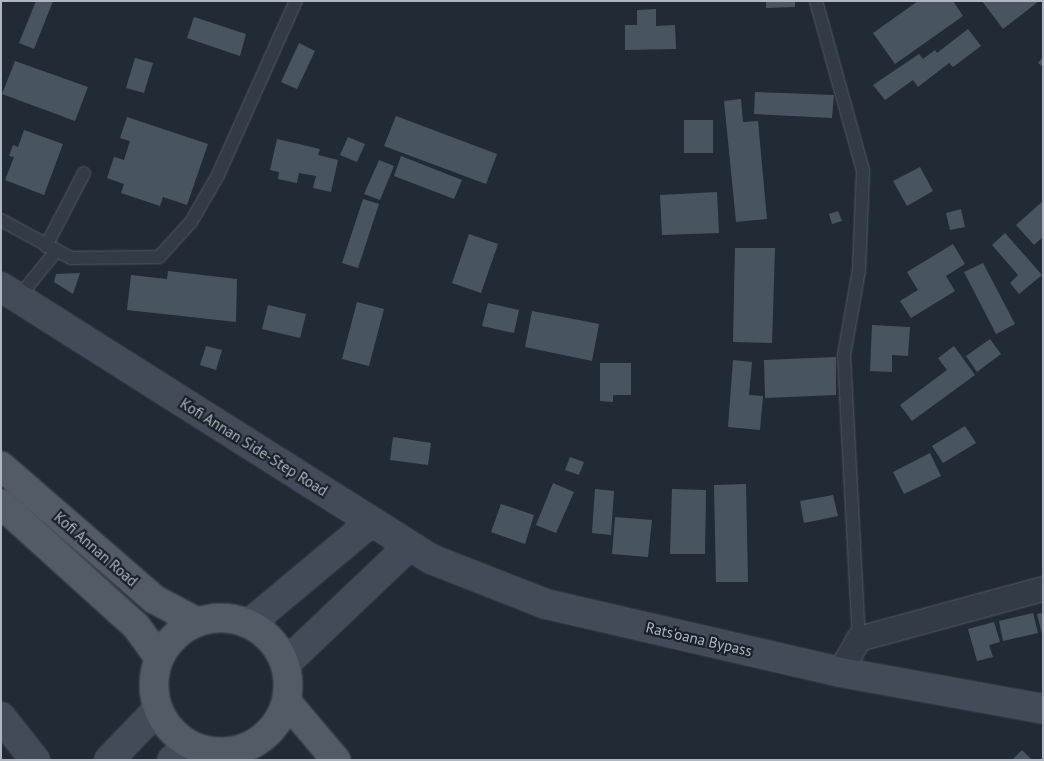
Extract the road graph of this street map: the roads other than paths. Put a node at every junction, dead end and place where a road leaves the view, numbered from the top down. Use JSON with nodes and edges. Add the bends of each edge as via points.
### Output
{"nodes":[{"id":1,"x":296,"y":1,"type":"edge"},
{"id":2,"x":816,"y":1,"type":"edge"},
{"id":3,"x":84,"y":173,"type":"dead end"},
{"id":4,"x":1,"y":220,"type":"edge"},
{"id":5,"x":51,"y":248,"type":"junction"},
{"id":6,"x":10,"y":292,"type":"edge"},
{"id":7,"x":1,"y":466,"type":"edge"},
{"id":8,"x":1,"y":504,"type":"edge"},
{"id":9,"x":372,"y":521,"type":"junction"},
{"id":10,"x":408,"y":547,"type":"junction"},
{"id":11,"x":1043,"y":589,"type":"edge"},
{"id":12,"x":197,"y":622,"type":"junction"},
{"id":13,"x":249,"y":624,"type":"junction"},
{"id":14,"x":859,"y":639,"type":"junction"},
{"id":15,"x":160,"y":658,"type":"junction"},
{"id":16,"x":285,"y":664,"type":"junction"},
{"id":17,"x":840,"y":672,"type":"junction"},
{"id":18,"x":287,"y":702,"type":"junction"},
{"id":19,"x":158,"y":709,"type":"junction"},
{"id":20,"x":1043,"y":709,"type":"edge"},
{"id":21,"x":1,"y":717,"type":"edge"},
{"id":22,"x":183,"y":753,"type":"edge"},
{"id":23,"x":253,"y":754,"type":"edge"},
{"id":24,"x":35,"y":760,"type":"edge"},
{"id":25,"x":109,"y":760,"type":"edge"},
{"id":26,"x":336,"y":760,"type":"edge"}],
"edges":[{"from":1,"to":5,"type":"lane","via":[[218,175],[191,222],[159,257],[71,258]]},
{"from":2,"to":14,"type":"lane","via":[[863,171],[859,270],[844,355]]},
{"from":3,"to":5,"type":"lane"},
{"from":4,"to":5,"type":"lane"},
{"from":5,"to":6,"type":"lane"},
{"from":6,"to":9,"type":"street","name":"Kofi Annan Side-Step Road"},
{"from":7,"to":12,"type":"main road","name":"Kofi Annan Road","via":[[154,599]]},
{"from":8,"to":15,"type":"main road","name":"Kofi Annan Road","via":[[136,626]]},
{"from":9,"to":10,"type":"street","name":"Rats'oana Bypass"},
{"from":9,"to":13,"type":"street"},
{"from":10,"to":16,"type":"street"},
{"from":10,"to":17,"type":"street","name":"Rats'oana Bypass","via":[[431,560],[546,604]]},
{"from":11,"to":14,"type":"street"},
{"from":12,"to":13,"type":"main road","via":[[223,618]]},
{"from":12,"to":15,"type":"main road","via":[[175,636]]},
{"from":13,"to":16,"type":"main road","via":[[271,640]]},
{"from":14,"to":17,"type":"street"},
{"from":15,"to":19,"type":"main road","via":[[154,684]]},
{"from":16,"to":18,"type":"main road","via":[[289,682]]},
{"from":17,"to":20,"type":"street","name":"Rats'oana Bypass"},
{"from":18,"to":23,"type":"main road","via":[[278,722]]},
{"from":18,"to":26,"type":"main road"},
{"from":19,"to":22,"type":"main road"},
{"from":19,"to":25,"type":"street"},
{"from":21,"to":24,"type":"street"},
{"from":22,"to":23,"type":"main road"}]}
